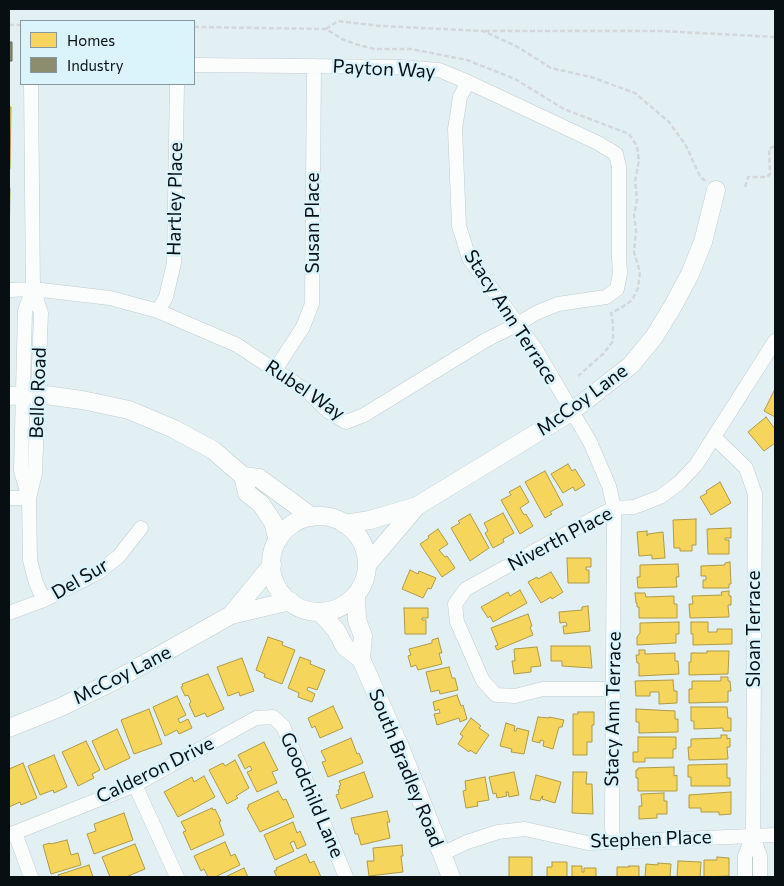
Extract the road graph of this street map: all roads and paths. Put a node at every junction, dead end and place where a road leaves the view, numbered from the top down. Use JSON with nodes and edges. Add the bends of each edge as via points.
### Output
{"nodes":[{"id":1,"x":195,"y":27,"type":"edge"},
{"id":2,"x":326,"y":29,"type":"junction"},
{"id":3,"x":483,"y":31,"type":"junction"},
{"id":4,"x":775,"y":37,"type":"edge"},
{"id":5,"x":195,"y":65,"type":"edge"},
{"id":6,"x":314,"y":66,"type":"junction"},
{"id":7,"x":468,"y":82,"type":"junction"},
{"id":8,"x":31,"y":85,"type":"edge"},
{"id":9,"x":176,"y":85,"type":"edge"},
{"id":10,"x":775,"y":146,"type":"edge"},
{"id":11,"x":744,"y":187,"type":"dead end"},
{"id":12,"x":716,"y":190,"type":"joint"},
{"id":13,"x":33,"y":289,"type":"junction"},
{"id":14,"x":617,"y":289,"type":"joint"},
{"id":15,"x":9,"y":290,"type":"edge"},
{"id":16,"x":158,"y":311,"type":"junction"},
{"id":17,"x":516,"y":325,"type":"junction"},
{"id":18,"x":775,"y":341,"type":"edge"},
{"id":19,"x":275,"y":370,"type":"junction"},
{"id":20,"x":578,"y":376,"type":"dead end"},
{"id":21,"x":24,"y":395,"type":"edge"},
{"id":22,"x":571,"y":412,"type":"junction"},
{"id":23,"x":714,"y":438,"type":"junction"},
{"id":24,"x":243,"y":476,"type":"junction"},
{"id":25,"x":9,"y":498,"type":"edge"},
{"id":26,"x":29,"y":498,"type":"junction"},
{"id":27,"x":416,"y":506,"type":"junction"},
{"id":28,"x":614,"y":508,"type":"junction"},
{"id":29,"x":312,"y":517,"type":"junction"},
{"id":30,"x":344,"y":524,"type":"junction"},
{"id":31,"x":141,"y":528,"type":"dead end"},
{"id":32,"x":278,"y":540,"type":"junction"},
{"id":33,"x":272,"y":565,"type":"junction"},
{"id":34,"x":367,"y":565,"type":"junction"},
{"id":35,"x":356,"y":595,"type":"junction"},
{"id":36,"x":44,"y":600,"type":"junction"},
{"id":37,"x":290,"y":601,"type":"junction"},
{"id":38,"x":320,"y":612,"type":"junction"},
{"id":39,"x":9,"y":613,"type":"edge"},
{"id":40,"x":232,"y":615,"type":"junction"},
{"id":41,"x":361,"y":658,"type":"junction"},
{"id":42,"x":613,"y":689,"type":"junction"},
{"id":43,"x":273,"y":717,"type":"joint"},
{"id":44,"x":9,"y":728,"type":"edge"},
{"id":45,"x":135,"y":785,"type":"junction"},
{"id":46,"x":12,"y":834,"type":"edge"},
{"id":47,"x":775,"y":835,"type":"edge"},
{"id":48,"x":754,"y":836,"type":"junction"},
{"id":49,"x":613,"y":841,"type":"junction"},
{"id":50,"x":442,"y":854,"type":"junction"},
{"id":51,"x":31,"y":877,"type":"edge"},
{"id":52,"x":177,"y":877,"type":"edge"},
{"id":53,"x":346,"y":877,"type":"edge"},
{"id":54,"x":451,"y":877,"type":"edge"},
{"id":55,"x":745,"y":877,"type":"edge"},
{"id":56,"x":760,"y":877,"type":"edge"}],
"edges":[{"from":1,"to":2,"type":"path"},
{"from":2,"to":3,"type":"path","via":[[338,21]]},
{"from":2,"to":20,"type":"path","via":[[348,42],[374,49],[410,49],[467,60],[515,79],[564,109],[629,134],[637,146],[639,161],[634,215],[634,252],[640,272],[638,288],[632,300],[611,313],[614,342]]},
{"from":3,"to":4,"type":"path","via":[[661,31]]},
{"from":3,"to":12,"type":"path","via":[[516,46],[551,68],[635,92],[669,122],[685,144],[700,176]]},
{"from":5,"to":6,"type":"street","name":"Payton Way"},
{"from":6,"to":7,"type":"street","name":"Payton Way","via":[[439,70]]},
{"from":6,"to":19,"type":"street","name":"Susan Place","via":[[312,304],[303,327]]},
{"from":7,"to":14,"type":"street","name":"Payton Way","via":[[616,154],[620,182],[620,273]]},
{"from":7,"to":17,"type":"street","name":"Stacy Ann Terrace","via":[[460,97],[455,129],[459,226],[469,258]]},
{"from":8,"to":13,"type":"street","name":"Bello Road"},
{"from":9,"to":16,"type":"street","name":"Hartley Place","via":[[174,263],[166,298]]},
{"from":10,"to":11,"type":"path","via":[[769,149],[770,174],[767,177],[748,177]]},
{"from":12,"to":22,"type":"street","name":"McCoy Lane","via":[[703,242],[690,274],[654,336],[631,365]]},
{"from":13,"to":15,"type":"street","name":"Rubel Way"},
{"from":13,"to":16,"type":"street","name":"Rubel Way","via":[[110,298]]},
{"from":13,"to":21,"type":"street","name":"Bello Road","via":[[41,312]]},
{"from":14,"to":17,"type":"street","name":"Rubel Way","via":[[606,297],[558,304],[536,312]]},
{"from":16,"to":19,"type":"street","name":"Rubel Way","via":[[237,345]]},
{"from":17,"to":19,"type":"street","name":"Rubel Way","via":[[346,422]]},
{"from":17,"to":22,"type":"street","name":"Stacy Ann Terrace","via":[[534,348]]},
{"from":18,"to":23,"type":"street","name":"Niverth Place"},
{"from":21,"to":24,"type":"street","via":[[82,400],[129,410],[213,450]]},
{"from":21,"to":26,"type":"street","name":"Bello Road","via":[[35,473]]},
{"from":22,"to":27,"type":"street","name":"McCoy Lane"},
{"from":22,"to":28,"type":"street","name":"Stacy Ann Terrace","via":[[590,442],[609,486]]},
{"from":23,"to":28,"type":"street","name":"Niverth Place","via":[[696,465],[660,497],[634,507]]},
{"from":23,"to":48,"type":"street","name":"Sloan Terrace","via":[[746,468],[755,494]]},
{"from":24,"to":29,"type":"street","via":[[259,478]]},
{"from":24,"to":32,"type":"street","via":[[247,492],[261,504],[273,522]]},
{"from":25,"to":26,"type":"street"},
{"from":26,"to":36,"type":"street","name":"Bello Road","via":[[30,560]]},
{"from":27,"to":30,"type":"street","name":"McCoy Lane"},
{"from":27,"to":34,"type":"street","name":"McCoy Lane"},
{"from":28,"to":42,"type":"street","name":"Stacy Ann Terrace"},
{"from":28,"to":42,"type":"street","name":"Niverth Place","via":[[466,589],[455,604],[457,622],[483,681],[496,695],[515,696],[544,689]]},
{"from":29,"to":30,"type":"street","via":[[324,516]]},
{"from":29,"to":32,"type":"street","via":[[293,524]]},
{"from":30,"to":34,"type":"street","via":[[361,541]]},
{"from":31,"to":36,"type":"street","name":"Del Sur","via":[[119,556],[98,572]]},
{"from":32,"to":33,"type":"street"},
{"from":33,"to":37,"type":"street","via":[[278,588]]},
{"from":33,"to":40,"type":"street","name":"McCoy Lane"},
{"from":34,"to":35,"type":"street","via":[[362,586]]},
{"from":35,"to":38,"type":"street","via":[[340,607]]},
{"from":35,"to":41,"type":"street","name":"South Bradley Road","via":[[357,620],[363,636]]},
{"from":36,"to":39,"type":"street","name":"Del Sur"},
{"from":37,"to":38,"type":"street","via":[[308,611]]},
{"from":37,"to":40,"type":"street","name":"McCoy Lane"},
{"from":38,"to":41,"type":"street","name":"South Bradley Road","via":[[336,630],[345,647]]},
{"from":40,"to":44,"type":"street","name":"McCoy Lane","via":[[114,682]]},
{"from":41,"to":50,"type":"street","name":"South Bradley Road"},
{"from":42,"to":49,"type":"street","name":"Stacy Ann Terrace"},
{"from":43,"to":45,"type":"street","name":"Calderon Drive","via":[[256,718]]},
{"from":43,"to":53,"type":"street","name":"Goodchild Lane","via":[[283,726]]},
{"from":45,"to":46,"type":"street","name":"Calderon Drive"},
{"from":45,"to":52,"type":"street"},
{"from":46,"to":51,"type":"street"},
{"from":47,"to":48,"type":"street","name":"Stephen Place"},
{"from":48,"to":49,"type":"street","name":"Stephen Place"},
{"from":48,"to":55,"type":"street","name":"Sloan Terrace","via":[[745,856]]},
{"from":48,"to":56,"type":"street","name":"Sloan Terrace","via":[[760,856]]},
{"from":49,"to":50,"type":"street","name":"Stephen Place","via":[[588,843],[525,829],[498,832]]},
{"from":50,"to":54,"type":"street","name":"South Bradley Road"}]}
